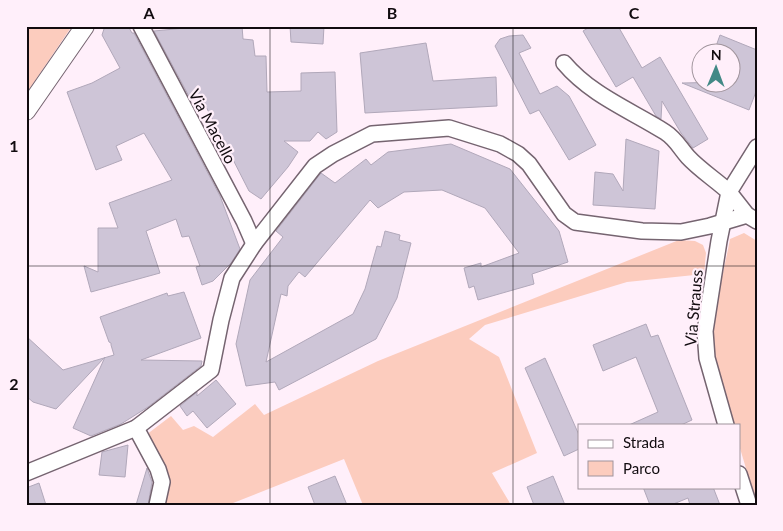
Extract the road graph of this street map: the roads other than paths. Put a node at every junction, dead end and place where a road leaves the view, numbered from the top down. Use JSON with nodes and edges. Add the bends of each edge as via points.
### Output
{"nodes":[{"id":1,"x":85,"y":26,"type":"edge"},
{"id":2,"x":141,"y":26,"type":"edge"},
{"id":3,"x":564,"y":63,"type":"dead end"},
{"id":4,"x":26,"y":111,"type":"edge"},
{"id":5,"x":757,"y":147,"type":"edge"},
{"id":6,"x":729,"y":192,"type":"junction"},
{"id":7,"x":752,"y":218,"type":"edge"},
{"id":8,"x":722,"y":222,"type":"junction"},
{"id":9,"x":254,"y":244,"type":"junction"},
{"id":10,"x":726,"y":424,"type":"edge"},
{"id":11,"x":136,"y":428,"type":"junction"},
{"id":12,"x":26,"y":473,"type":"edge"},
{"id":13,"x":740,"y":477,"type":"edge"},
{"id":14,"x":157,"y":505,"type":"edge"},
{"id":15,"x":749,"y":505,"type":"edge"}],
"edges":[{"from":1,"to":4,"type":"street"},
{"from":2,"to":9,"type":"street","name":"Via Macello"},
{"from":3,"to":6,"type":"street","via":[[591,89],[677,141],[689,157]]},
{"from":5,"to":6,"type":"street","name":"Via Strauss"},
{"from":6,"to":7,"type":"street"},
{"from":6,"to":8,"type":"street","name":"Via Strauss"},
{"from":7,"to":8,"type":"street"},
{"from":8,"to":9,"type":"street","via":[[680,232],[642,232],[575,222],[564,214],[529,164],[518,154],[500,144],[449,128],[372,134],[333,154],[315,166]]},
{"from":8,"to":10,"type":"street","name":"Via Strauss","via":[[705,331],[707,358]]},
{"from":9,"to":11,"type":"street","via":[[232,278],[211,370]]},
{"from":11,"to":12,"type":"street"},
{"from":11,"to":14,"type":"street","via":[[162,482]]},
{"from":13,"to":15,"type":"street"}]}
